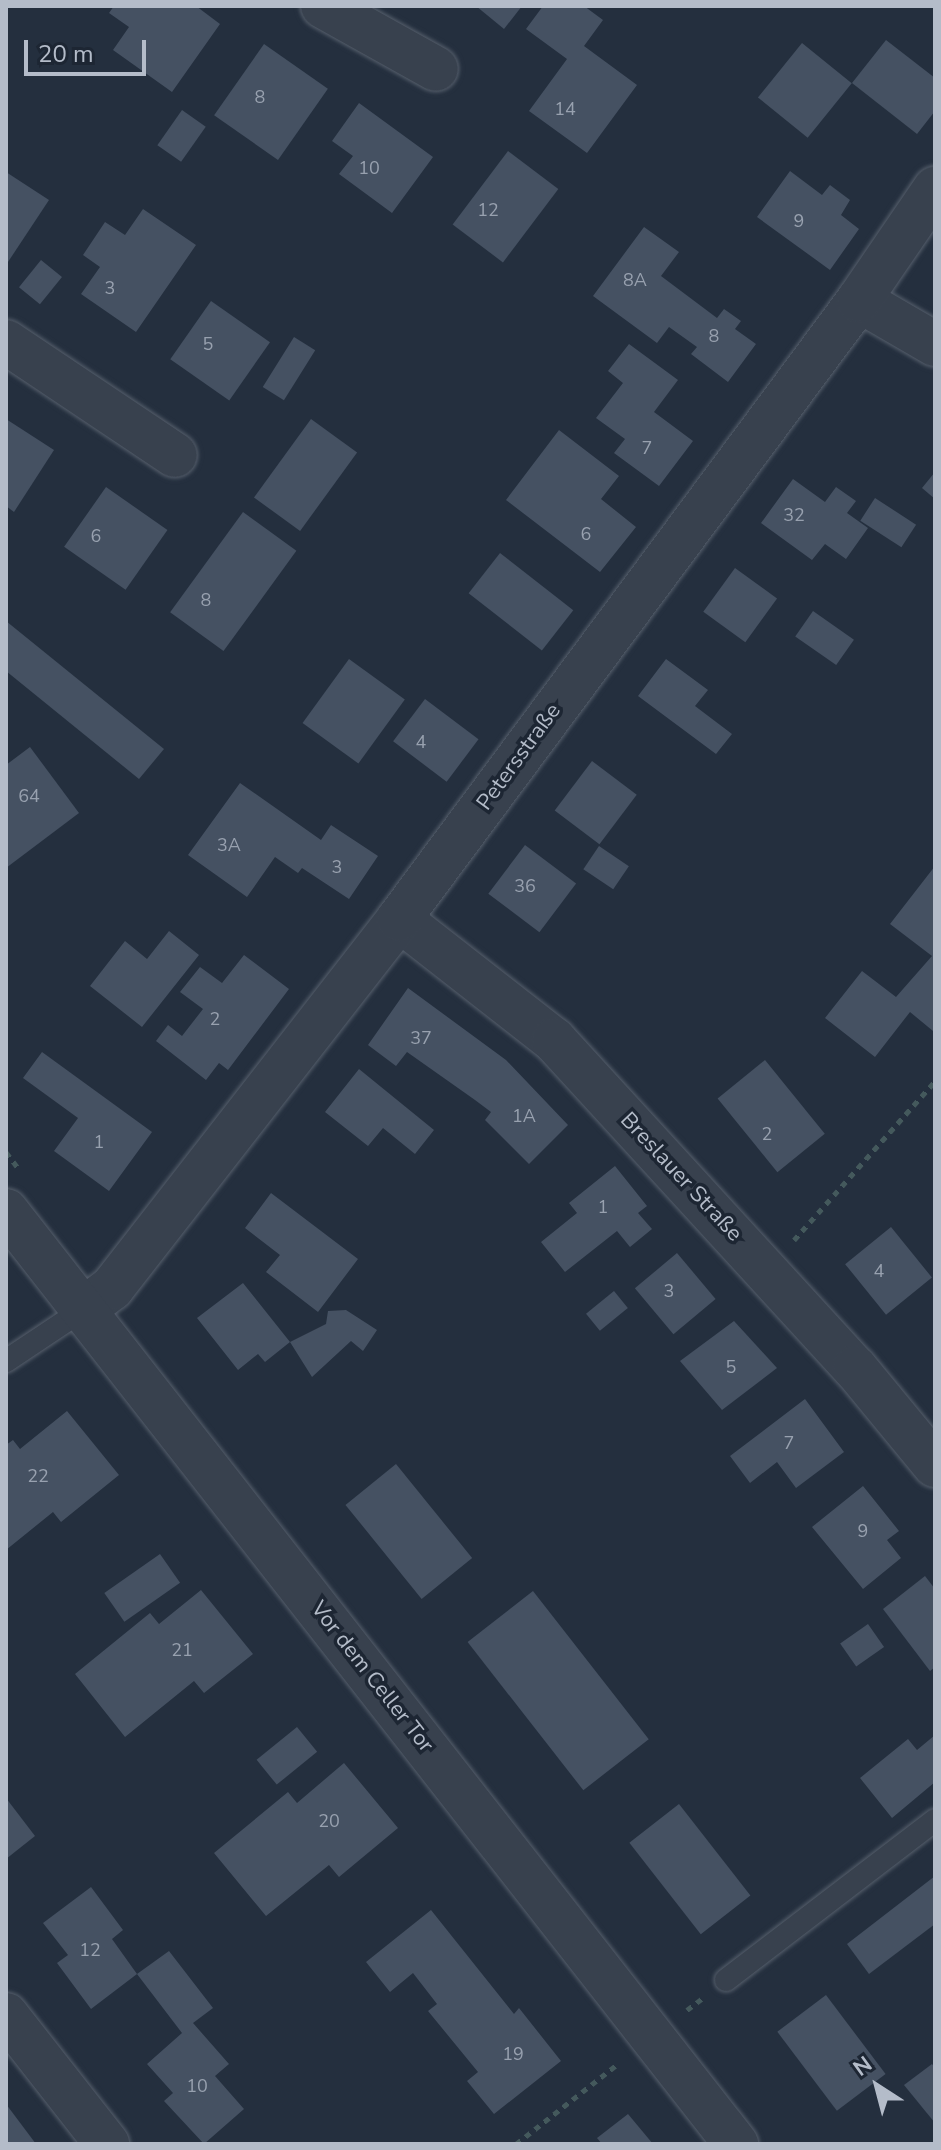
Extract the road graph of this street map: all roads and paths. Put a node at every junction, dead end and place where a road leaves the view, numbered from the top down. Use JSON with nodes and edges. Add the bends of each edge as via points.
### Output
{"nodes":[{"id":1,"x":323,"y":6,"type":"edge"},
{"id":2,"x":436,"y":69,"type":"dead end"},
{"id":3,"x":935,"y":189,"type":"edge"},
{"id":4,"x":859,"y":300,"type":"junction"},
{"id":5,"x":6,"y":342,"type":"edge"},
{"id":6,"x":935,"y":344,"type":"edge"},
{"id":7,"x":175,"y":455,"type":"dead end"},
{"id":8,"x":399,"y":919,"type":"junction"},
{"id":9,"x":935,"y":1081,"type":"edge"},
{"id":10,"x":6,"y":1211,"type":"edge"},
{"id":11,"x":767,"y":1271,"type":"junction"},
{"id":12,"x":84,"y":1309,"type":"junction"},
{"id":13,"x":6,"y":1361,"type":"edge"},
{"id":14,"x":935,"y":1465,"type":"edge"},
{"id":15,"x":935,"y":1820,"type":"edge"},
{"id":16,"x":726,"y":1980,"type":"dead end"},
{"id":17,"x":6,"y":2015,"type":"edge"},
{"id":18,"x":653,"y":2036,"type":"junction"},
{"id":19,"x":107,"y":2144,"type":"edge"},
{"id":20,"x":516,"y":2144,"type":"edge"},
{"id":21,"x":736,"y":2144,"type":"edge"}],
"edges":[{"from":1,"to":2,"type":"street"},
{"from":3,"to":4,"type":"street","name":"Petersstraße"},
{"from":4,"to":6,"type":"street"},
{"from":4,"to":8,"type":"street","name":"Petersstraße"},
{"from":5,"to":7,"type":"street"},
{"from":8,"to":11,"type":"street","name":"Breslauer Straße","via":[[554,1040]]},
{"from":8,"to":12,"type":"street","name":"Petersstraße","via":[[112,1288]]},
{"from":9,"to":11,"type":"path"},
{"from":10,"to":12,"type":"street","name":"Vor dem Celler Tor"},
{"from":11,"to":14,"type":"street","name":"Breslauer Straße"},
{"from":12,"to":13,"type":"lane"},
{"from":12,"to":18,"type":"street","name":"Vor dem Celler Tor"},
{"from":15,"to":16,"type":"lane"},
{"from":17,"to":19,"type":"street"},
{"from":18,"to":20,"type":"path"},
{"from":18,"to":21,"type":"street","name":"Vor dem Celler Tor"}]}
